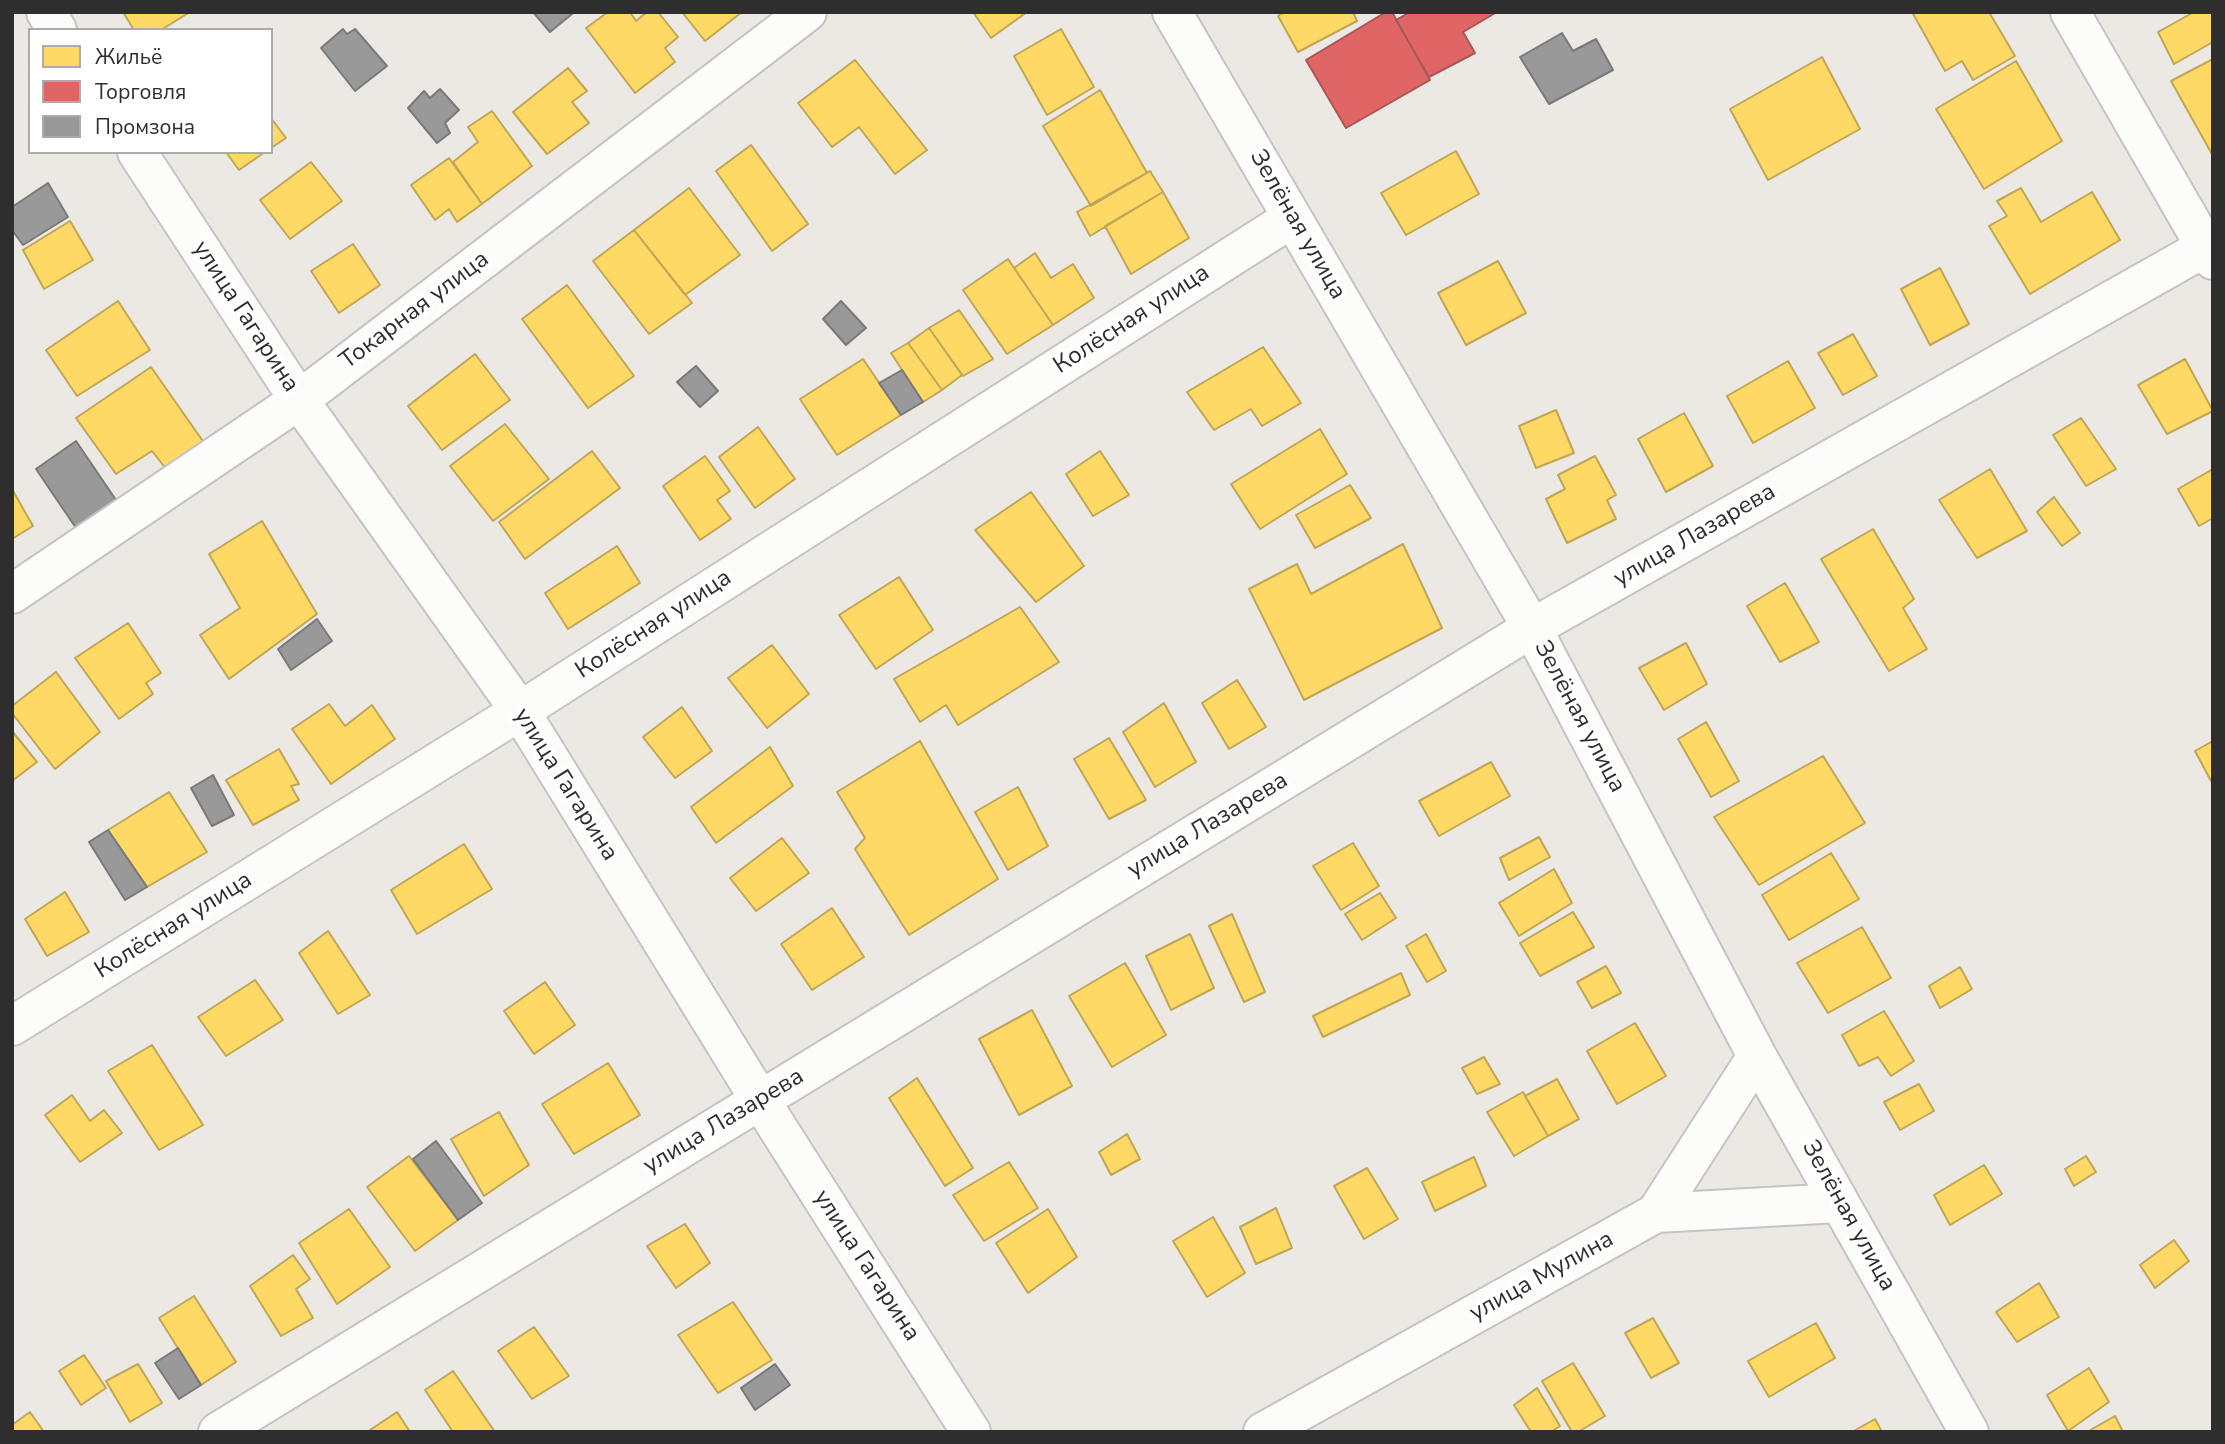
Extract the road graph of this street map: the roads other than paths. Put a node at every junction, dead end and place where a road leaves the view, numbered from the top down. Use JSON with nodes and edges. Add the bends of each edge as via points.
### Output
{"nodes":[{"id":1,"x":46,"y":12,"type":"edge"},
{"id":2,"x":807,"y":12,"type":"edge"},
{"id":3,"x":1172,"y":12,"type":"edge"},
{"id":4,"x":2070,"y":12,"type":"edge"},
{"id":5,"x":56,"y":28,"type":"edge"},
{"id":6,"x":138,"y":154,"type":"edge"},
{"id":7,"x":1292,"y":218,"type":"junction"},
{"id":8,"x":2210,"y":250,"type":"edge"},
{"id":9,"x":299,"y":400,"type":"junction"},
{"id":10,"x":12,"y":594,"type":"edge"},
{"id":11,"x":1532,"y":628,"type":"junction"},
{"id":12,"x":520,"y":711,"type":"junction"},
{"id":13,"x":12,"y":1026,"type":"edge"},
{"id":14,"x":1757,"y":1056,"type":"junction"},
{"id":15,"x":760,"y":1100,"type":"junction"},
{"id":16,"x":1840,"y":1203,"type":"junction"},
{"id":17,"x":1657,"y":1213,"type":"junction"},
{"id":18,"x":218,"y":1432,"type":"edge"},
{"id":19,"x":971,"y":1432,"type":"edge"},
{"id":20,"x":1263,"y":1432,"type":"edge"},
{"id":21,"x":1969,"y":1432,"type":"edge"}],
"edges":[{"from":1,"to":5,"type":"street"},
{"from":2,"to":9,"type":"street","name":"Токарная улица"},
{"from":3,"to":7,"type":"street","name":"Зелёная улица"},
{"from":4,"to":8,"type":"street"},
{"from":6,"to":9,"type":"street","name":"улица Гагарина"},
{"from":7,"to":11,"type":"street","name":"Зелёная улица"},
{"from":7,"to":12,"type":"street","name":"Колёсная улица"},
{"from":8,"to":11,"type":"street","name":"улица Лазарева"},
{"from":9,"to":10,"type":"street","name":"Токарная улица"},
{"from":9,"to":12,"type":"street","name":"улица Гагарина"},
{"from":11,"to":14,"type":"street","name":"Зелёная улица"},
{"from":11,"to":15,"type":"street","name":"улица Лазарева"},
{"from":12,"to":13,"type":"street","name":"Колёсная улица"},
{"from":12,"to":15,"type":"street","name":"улица Гагарина"},
{"from":14,"to":16,"type":"street","name":"Зелёная улица"},
{"from":14,"to":17,"type":"street","name":"улица Мулина"},
{"from":15,"to":18,"type":"street","name":"улица Лазарева"},
{"from":15,"to":19,"type":"street","name":"улица Гагарина"},
{"from":16,"to":17,"type":"street"},
{"from":16,"to":21,"type":"street","name":"Зелёная улица"},
{"from":17,"to":20,"type":"street","name":"улица Мулина"}]}
